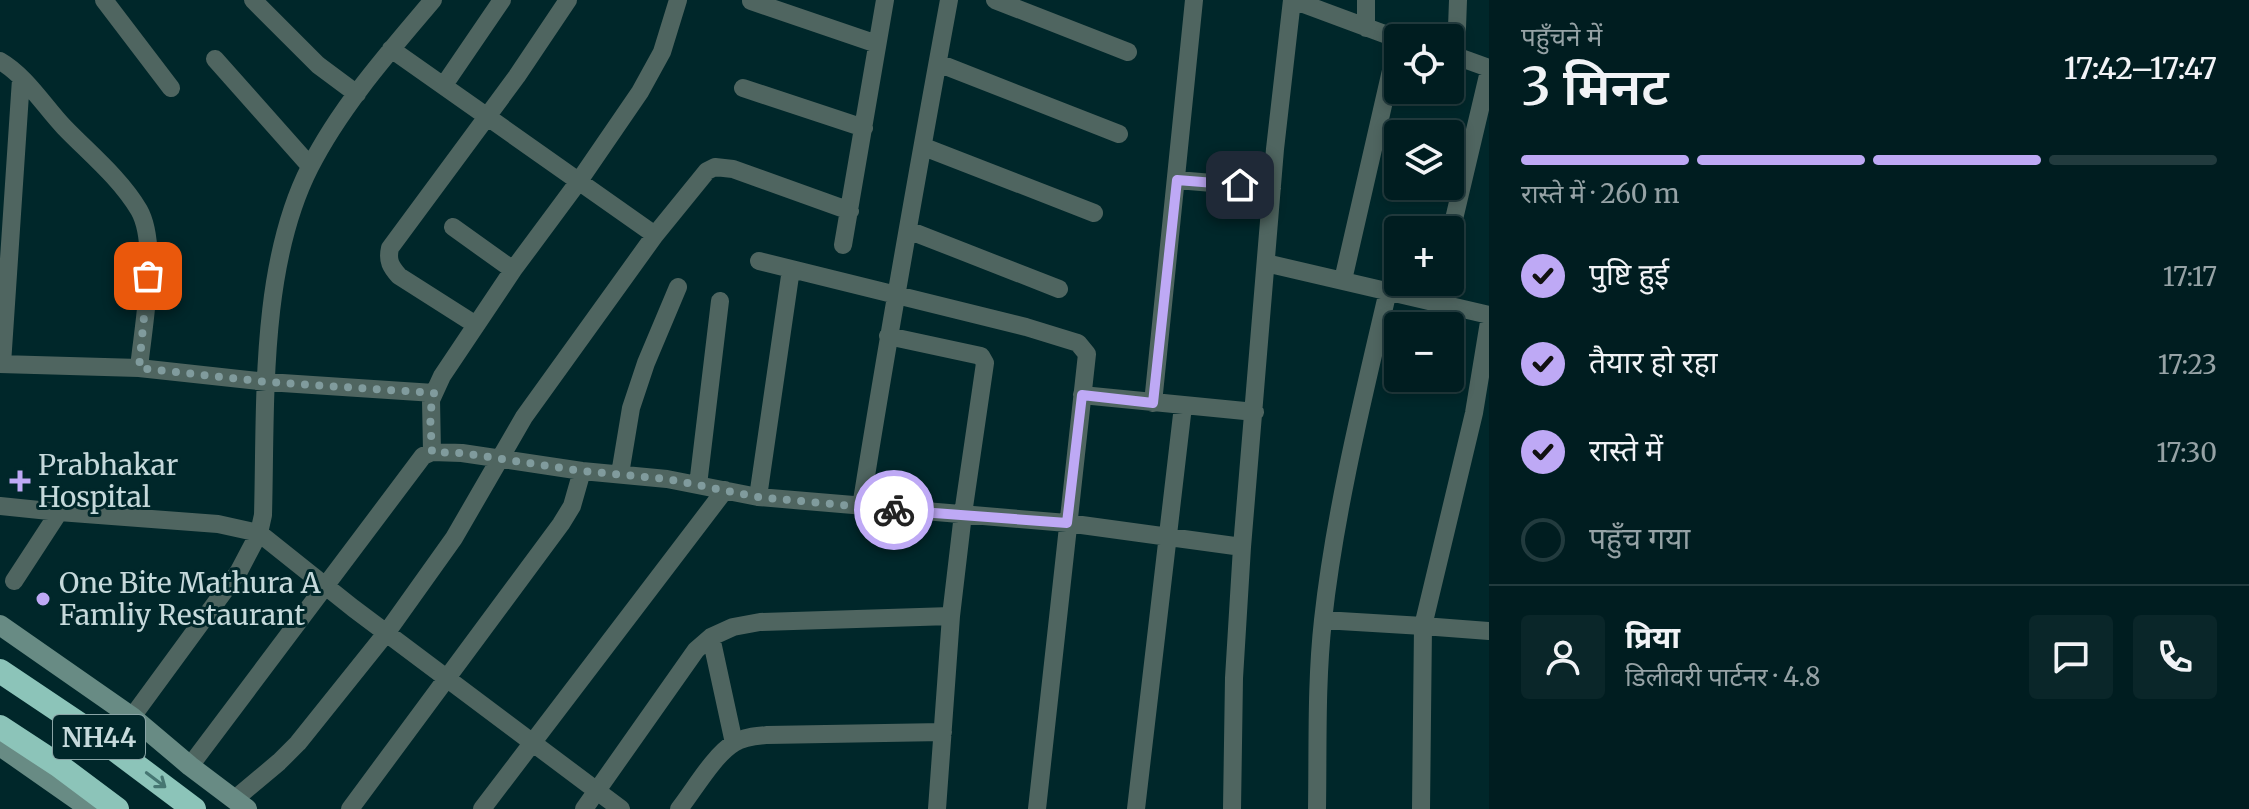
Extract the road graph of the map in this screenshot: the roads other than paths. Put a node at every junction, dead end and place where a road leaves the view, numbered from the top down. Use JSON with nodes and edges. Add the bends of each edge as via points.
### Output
{"nodes":[{"id":1,"x":104,"y":0,"type":"edge"},
{"id":2,"x":253,"y":0,"type":"edge"},
{"id":3,"x":433,"y":0,"type":"edge"},
{"id":4,"x":502,"y":0,"type":"edge"},
{"id":5,"x":568,"y":0,"type":"edge"},
{"id":6,"x":678,"y":0,"type":"edge"},
{"id":7,"x":885,"y":0,"type":"edge"},
{"id":8,"x":949,"y":0,"type":"edge"},
{"id":9,"x":995,"y":0,"type":"edge"},
{"id":10,"x":1194,"y":0,"type":"edge"},
{"id":11,"x":1292,"y":0,"type":"edge"},
{"id":12,"x":1366,"y":0,"type":"edge"},
{"id":13,"x":1458,"y":0,"type":"edge"},
{"id":14,"x":751,"y":1,"type":"edge"},
{"id":15,"x":1456,"y":24,"type":"edge"},
{"id":16,"x":1366,"y":28,"type":"junction"},
{"id":17,"x":1384,"y":35,"type":"edge"},
{"id":18,"x":877,"y":44,"type":"junction"},
{"id":19,"x":391,"y":49,"type":"junction"},
{"id":20,"x":1128,"y":52,"type":"dead end"},
{"id":21,"x":215,"y":59,"type":"dead end"},
{"id":22,"x":1464,"y":60,"type":"edge"},
{"id":23,"x":0,"y":61,"type":"edge"},
{"id":24,"x":938,"y":63,"type":"junction"},
{"id":25,"x":1489,"y":70,"type":"edge"},
{"id":26,"x":21,"y":79,"type":"junction"},
{"id":27,"x":444,"y":85,"type":"junction"},
{"id":28,"x":171,"y":88,"type":"dead end"},
{"id":29,"x":743,"y":88,"type":"dead end"},
{"id":30,"x":357,"y":94,"type":"junction"},
{"id":31,"x":1384,"y":101,"type":"edge"},
{"id":32,"x":487,"y":116,"type":"junction"},
{"id":33,"x":864,"y":128,"type":"junction"},
{"id":34,"x":1119,"y":134,"type":"dead end"},
{"id":35,"x":924,"y":147,"type":"junction"},
{"id":36,"x":310,"y":166,"type":"junction"},
{"id":37,"x":1177,"y":180,"type":"junction"},
{"id":38,"x":579,"y":181,"type":"junction"},
{"id":39,"x":1272,"y":188,"type":"junction"},
{"id":40,"x":850,"y":211,"type":"junction"},
{"id":41,"x":1094,"y":213,"type":"dead end"},
{"id":42,"x":1455,"y":216,"type":"edge"},
{"id":43,"x":453,"y":227,"type":"dead end"},
{"id":44,"x":908,"y":230,"type":"junction"},
{"id":45,"x":655,"y":235,"type":"junction"},
{"id":46,"x":843,"y":245,"type":"dead end"},
{"id":47,"x":759,"y":261,"type":"dead end"},
{"id":48,"x":1266,"y":263,"type":"junction"},
{"id":49,"x":791,"y":269,"type":"junction"},
{"id":50,"x":513,"y":270,"type":"junction"},
{"id":51,"x":1343,"y":280,"type":"junction"},
{"id":52,"x":678,"y":287,"type":"dead end"},
{"id":53,"x":1059,"y":289,"type":"dead end"},
{"id":54,"x":1384,"y":290,"type":"edge"},
{"id":55,"x":894,"y":296,"type":"junction"},
{"id":56,"x":1387,"y":296,"type":"edge"},
{"id":57,"x":1409,"y":296,"type":"edge"},
{"id":58,"x":1436,"y":296,"type":"edge"},
{"id":59,"x":720,"y":301,"type":"dead end"},
{"id":60,"x":1434,"y":302,"type":"junction"},
{"id":61,"x":1489,"y":315,"type":"edge"},
{"id":62,"x":1489,"y":322,"type":"edge"},
{"id":63,"x":476,"y":325,"type":"junction"},
{"id":64,"x":888,"y":336,"type":"junction"},
{"id":65,"x":1,"y":364,"type":"edge"},
{"id":66,"x":139,"y":368,"type":"junction"},
{"id":67,"x":267,"y":382,"type":"junction"},
{"id":68,"x":434,"y":393,"type":"junction"},
{"id":69,"x":1082,"y":395,"type":"junction"},
{"id":70,"x":1153,"y":403,"type":"junction"},
{"id":71,"x":1183,"y":406,"type":"junction"},
{"id":72,"x":1255,"y":412,"type":"junction"},
{"id":73,"x":432,"y":452,"type":"junction"},
{"id":74,"x":499,"y":459,"type":"junction"},
{"id":75,"x":582,"y":471,"type":"junction"},
{"id":76,"x":620,"y":474,"type":"junction"},
{"id":77,"x":698,"y":485,"type":"junction"},
{"id":78,"x":725,"y":490,"type":"junction"},
{"id":79,"x":758,"y":497,"type":"junction"},
{"id":80,"x":0,"y":506,"type":"edge"},
{"id":81,"x":861,"y":507,"type":"junction"},
{"id":82,"x":59,"y":512,"type":"junction"},
{"id":83,"x":963,"y":514,"type":"junction"},
{"id":84,"x":1067,"y":523,"type":"junction"},
{"id":85,"x":259,"y":533,"type":"junction"},
{"id":86,"x":1167,"y":535,"type":"junction"},
{"id":87,"x":1242,"y":547,"type":"junction"},
{"id":88,"x":14,"y":581,"type":"dead end"},
{"id":89,"x":324,"y":586,"type":"junction"},
{"id":90,"x":951,"y":616,"type":"junction"},
{"id":91,"x":1323,"y":620,"type":"junction"},
{"id":92,"x":0,"y":625,"type":"edge"},
{"id":93,"x":1423,"y":626,"type":"junction"},
{"id":94,"x":1489,"y":631,"type":"edge"},
{"id":95,"x":387,"y":632,"type":"junction"},
{"id":96,"x":711,"y":637,"type":"junction"},
{"id":97,"x":0,"y":671,"type":"edge"},
{"id":98,"x":449,"y":678,"type":"junction"},
{"id":99,"x":132,"y":717,"type":"junction"},
{"id":100,"x":0,"y":727,"type":"edge"},
{"id":101,"x":943,"y":732,"type":"junction"},
{"id":102,"x":534,"y":743,"type":"junction"},
{"id":103,"x":734,"y":743,"type":"junction"},
{"id":104,"x":0,"y":746,"type":"edge"},
{"id":105,"x":190,"y":766,"type":"junction"},
{"id":106,"x":597,"y":792,"type":"junction"},
{"id":107,"x":241,"y":804,"type":"edge"},
{"id":108,"x":90,"y":809,"type":"edge"},
{"id":109,"x":117,"y":809,"type":"edge"},
{"id":110,"x":194,"y":809,"type":"edge"},
{"id":111,"x":350,"y":809,"type":"edge"},
{"id":112,"x":482,"y":809,"type":"edge"},
{"id":113,"x":584,"y":809,"type":"edge"},
{"id":114,"x":621,"y":809,"type":"edge"},
{"id":115,"x":679,"y":809,"type":"edge"},
{"id":116,"x":937,"y":809,"type":"edge"},
{"id":117,"x":1037,"y":809,"type":"edge"},
{"id":118,"x":1136,"y":809,"type":"edge"},
{"id":119,"x":1232,"y":809,"type":"edge"},
{"id":120,"x":1317,"y":809,"type":"edge"},
{"id":121,"x":1421,"y":809,"type":"edge"}],
"edges":[{"from":1,"to":28,"type":"street"},
{"from":2,"to":30,"type":"street","via":[[318,65]]},
{"from":3,"to":19,"type":"street"},
{"from":4,"to":27,"type":"street"},
{"from":5,"to":32,"type":"street"},
{"from":6,"to":38,"type":"street","via":[[651,73]]},
{"from":7,"to":18,"type":"street"},
{"from":8,"to":24,"type":"street"},
{"from":9,"to":20,"type":"street"},
{"from":10,"to":37,"type":"street"},
{"from":11,"to":16,"type":"street"},
{"from":11,"to":39,"type":"street"},
{"from":12,"to":16,"type":"street"},
{"from":13,"to":15,"type":"street"},
{"from":14,"to":18,"type":"street"},
{"from":16,"to":17,"type":"street"},
{"from":18,"to":33,"type":"street"},
{"from":19,"to":27,"type":"street"},
{"from":19,"to":30,"type":"street"},
{"from":21,"to":36,"type":"street"},
{"from":22,"to":25,"type":"street"},
{"from":23,"to":26,"type":"street"},
{"from":24,"to":34,"type":"street"},
{"from":24,"to":35,"type":"street"},
{"from":25,"to":42,"type":"street"},
{"from":26,"to":65,"type":"street"},
{"from":26,"to":66,"type":"street","via":[[140,211],[149,256]]},
{"from":27,"to":32,"type":"street"},
{"from":29,"to":33,"type":"street"},
{"from":30,"to":36,"type":"street"},
{"from":31,"to":51,"type":"street"},
{"from":32,"to":38,"type":"street"},
{"from":32,"to":63,"type":"street","via":[[396,238],[388,258],[399,276]]},
{"from":33,"to":40,"type":"street"},
{"from":35,"to":41,"type":"street"},
{"from":35,"to":44,"type":"street"},
{"from":36,"to":67,"type":"street","via":[[279,257]]},
{"from":37,"to":39,"type":"street"},
{"from":37,"to":70,"type":"street"},
{"from":38,"to":45,"type":"street"},
{"from":38,"to":50,"type":"street"},
{"from":39,"to":48,"type":"street"},
{"from":40,"to":45,"type":"street","via":[[715,167],[697,181]]},
{"from":40,"to":46,"type":"street"},
{"from":43,"to":50,"type":"street"},
{"from":44,"to":53,"type":"street"},
{"from":44,"to":55,"type":"street"},
{"from":45,"to":74,"type":"street"},
{"from":47,"to":49,"type":"street"},
{"from":48,"to":51,"type":"street"},
{"from":48,"to":72,"type":"street"},
{"from":49,"to":55,"type":"street"},
{"from":49,"to":79,"type":"street"},
{"from":50,"to":63,"type":"street"},
{"from":51,"to":54,"type":"street"},
{"from":52,"to":76,"type":"street","via":[[635,396]]},
{"from":55,"to":64,"type":"street"},
{"from":55,"to":69,"type":"street","via":[[1078,343],[1087,354]]},
{"from":56,"to":91,"type":"street"},
{"from":57,"to":60,"type":"street"},
{"from":58,"to":60,"type":"street"},
{"from":59,"to":77,"type":"street"},
{"from":60,"to":61,"type":"street"},
{"from":62,"to":93,"type":"street","via":[[1474,413]]},
{"from":63,"to":68,"type":"street"},
{"from":64,"to":81,"type":"street"},
{"from":64,"to":83,"type":"street","via":[[981,356],[985,363]]},
{"from":65,"to":66,"type":"street"},
{"from":66,"to":67,"type":"street"},
{"from":67,"to":68,"type":"street"},
{"from":67,"to":85,"type":"street"},
{"from":68,"to":73,"type":"street"},
{"from":69,"to":70,"type":"street"},
{"from":69,"to":84,"type":"street"},
{"from":70,"to":71,"type":"street"},
{"from":71,"to":72,"type":"street"},
{"from":71,"to":86,"type":"street"},
{"from":72,"to":87,"type":"street"},
{"from":73,"to":74,"type":"street"},
{"from":73,"to":89,"type":"street","via":[[423,456]]},
{"from":74,"to":75,"type":"street"},
{"from":74,"to":95,"type":"street","via":[[454,538]]},
{"from":75,"to":76,"type":"street"},
{"from":75,"to":98,"type":"street","via":[[561,524]]},
{"from":76,"to":77,"type":"street"},
{"from":77,"to":78,"type":"street"},
{"from":78,"to":79,"type":"street"},
{"from":78,"to":102,"type":"street"},
{"from":79,"to":81,"type":"street"},
{"from":80,"to":82,"type":"street"},
{"from":81,"to":83,"type":"street"},
{"from":82,"to":85,"type":"street","via":[[218,524]]},
{"from":82,"to":88,"type":"street"},
{"from":83,"to":84,"type":"street"},
{"from":83,"to":90,"type":"street"},
{"from":84,"to":86,"type":"street"},
{"from":84,"to":117,"type":"street"},
{"from":85,"to":89,"type":"street"},
{"from":85,"to":99,"type":"street","via":[[239,571]]},
{"from":86,"to":87,"type":"street"},
{"from":86,"to":118,"type":"street"},
{"from":87,"to":119,"type":"street"},
{"from":89,"to":95,"type":"street"},
{"from":89,"to":105,"type":"street"},
{"from":90,"to":96,"type":"street","via":[[760,622]]},
{"from":90,"to":101,"type":"street"},
{"from":91,"to":93,"type":"street"},
{"from":91,"to":120,"type":"street"},
{"from":92,"to":99,"type":"street"},
{"from":93,"to":94,"type":"street"},
{"from":93,"to":121,"type":"street"},
{"from":95,"to":98,"type":"street"},
{"from":95,"to":107,"type":"street","via":[[315,724]]},
{"from":96,"to":103,"type":"street"},
{"from":96,"to":106,"type":"street","via":[[683,668]]},
{"from":97,"to":110,"type":"highway","number":"NH44","one_way":true},
{"from":98,"to":102,"type":"street"},
{"from":98,"to":111,"type":"street"},
{"from":99,"to":105,"type":"street"},
{"from":100,"to":109,"type":"highway","number":"NH44"},
{"from":101,"to":103,"type":"street","via":[[767,735]]},
{"from":101,"to":116,"type":"street"},
{"from":102,"to":106,"type":"street"},
{"from":102,"to":112,"type":"street"},
{"from":103,"to":115,"type":"street"},
{"from":104,"to":108,"type":"street"},
{"from":105,"to":107,"type":"street"},
{"from":106,"to":113,"type":"street"},
{"from":106,"to":114,"type":"street"}]}
